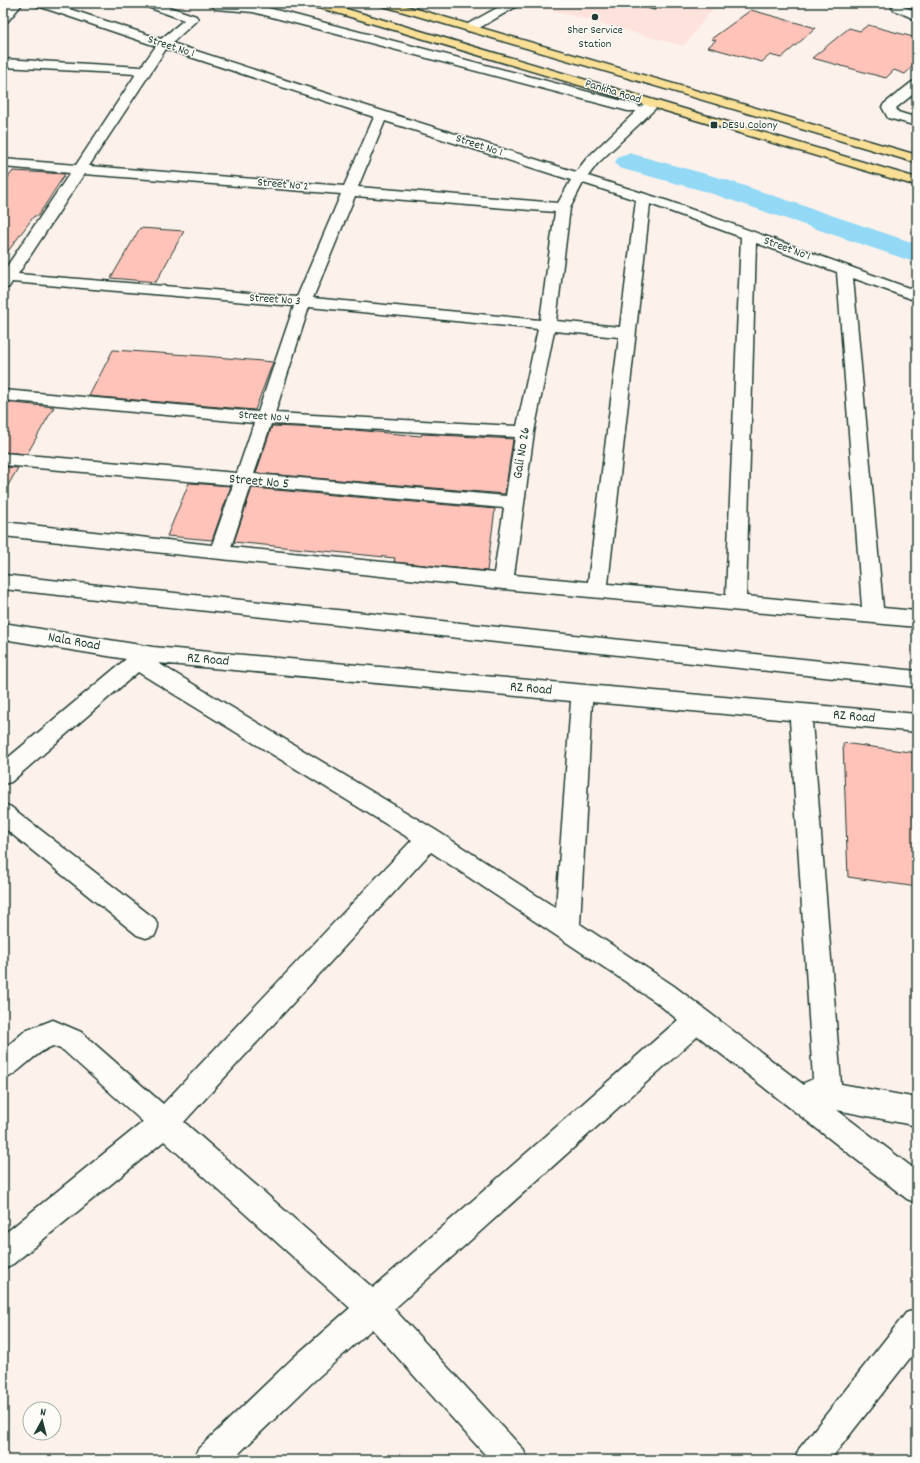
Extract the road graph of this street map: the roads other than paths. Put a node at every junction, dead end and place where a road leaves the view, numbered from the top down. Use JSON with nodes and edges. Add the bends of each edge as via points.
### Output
{"nodes":[{"id":1,"x":17,"y":3,"type":"edge"},
{"id":2,"x":40,"y":3,"type":"edge"},
{"id":3,"x":146,"y":3,"type":"edge"},
{"id":4,"x":308,"y":3,"type":"edge"},
{"id":5,"x":384,"y":3,"type":"edge"},
{"id":6,"x":509,"y":4,"type":"edge"},
{"id":7,"x":219,"y":7,"type":"dead end"},
{"id":8,"x":898,"y":8,"type":"dead end"},
{"id":9,"x":917,"y":16,"type":"edge"},
{"id":10,"x":3,"y":19,"type":"edge"},
{"id":11,"x":470,"y":28,"type":"junction"},
{"id":12,"x":163,"y":44,"type":"junction"},
{"id":13,"x":3,"y":63,"type":"edge"},
{"id":14,"x":145,"y":71,"type":"junction"},
{"id":15,"x":917,"y":85,"type":"edge"},
{"id":16,"x":652,"y":104,"type":"junction"},
{"id":17,"x":633,"y":108,"type":"dead end"},
{"id":18,"x":381,"y":115,"type":"junction"},
{"id":19,"x":917,"y":122,"type":"edge"},
{"id":20,"x":917,"y":158,"type":"edge"},
{"id":21,"x":3,"y":163,"type":"edge"},
{"id":22,"x":79,"y":169,"type":"junction"},
{"id":23,"x":579,"y":178,"type":"junction"},
{"id":24,"x":917,"y":182,"type":"edge"},
{"id":25,"x":349,"y":191,"type":"junction"},
{"id":26,"x":643,"y":198,"type":"junction"},
{"id":27,"x":563,"y":208,"type":"junction"},
{"id":28,"x":749,"y":236,"type":"junction"},
{"id":29,"x":845,"y":270,"type":"junction"},
{"id":30,"x":4,"y":280,"type":"edge"},
{"id":31,"x":917,"y":296,"type":"edge"},
{"id":32,"x":303,"y":302,"type":"junction"},
{"id":33,"x":547,"y":325,"type":"junction"},
{"id":34,"x":628,"y":333,"type":"junction"},
{"id":35,"x":3,"y":395,"type":"edge"},
{"id":36,"x":264,"y":418,"type":"junction"},
{"id":37,"x":525,"y":432,"type":"junction"},
{"id":38,"x":3,"y":459,"type":"edge"},
{"id":39,"x":243,"y":480,"type":"junction"},
{"id":40,"x":515,"y":503,"type":"junction"},
{"id":41,"x":3,"y":529,"type":"edge"},
{"id":42,"x":219,"y":553,"type":"junction"},
{"id":43,"x":3,"y":582,"type":"edge"},
{"id":44,"x":503,"y":582,"type":"junction"},
{"id":45,"x":597,"y":591,"type":"junction"},
{"id":46,"x":736,"y":603,"type":"junction"},
{"id":47,"x":873,"y":615,"type":"junction"},
{"id":48,"x":917,"y":619,"type":"edge"},
{"id":49,"x":8,"y":633,"type":"edge"},
{"id":50,"x":141,"y":657,"type":"junction"},
{"id":51,"x":917,"y":679,"type":"edge"},
{"id":52,"x":582,"y":693,"type":"junction"},
{"id":53,"x":800,"y":713,"type":"junction"},
{"id":54,"x":917,"y":723,"type":"edge"},
{"id":55,"x":3,"y":775,"type":"edge"},
{"id":56,"x":3,"y":814,"type":"edge"},
{"id":57,"x":429,"y":838,"type":"junction"},
{"id":58,"x":146,"y":927,"type":"dead end"},
{"id":59,"x":567,"y":929,"type":"junction"},
{"id":60,"x":698,"y":1019,"type":"junction"},
{"id":61,"x":3,"y":1067,"type":"edge"},
{"id":62,"x":784,"y":1086,"type":"junction"},
{"id":63,"x":828,"y":1094,"type":"junction"},
{"id":64,"x":917,"y":1112,"type":"edge"},
{"id":65,"x":164,"y":1123,"type":"junction"},
{"id":66,"x":917,"y":1189,"type":"edge"},
{"id":67,"x":3,"y":1254,"type":"edge"},
{"id":68,"x":373,"y":1308,"type":"junction"},
{"id":69,"x":917,"y":1324,"type":"edge"},
{"id":70,"x":209,"y":1460,"type":"edge"},
{"id":71,"x":512,"y":1460,"type":"edge"},
{"id":72,"x":810,"y":1460,"type":"edge"}],
"edges":[{"from":1,"to":10,"type":"street"},
{"from":2,"to":12,"type":"street","name":"Street No 1"},
{"from":3,"to":12,"type":"street","via":[[192,19]]},
{"from":4,"to":16,"type":"main road","name":"Pankha Road","via":[[329,7]]},
{"from":5,"to":11,"type":"main road","name":"Pankha Road"},
{"from":6,"to":11,"type":"street"},
{"from":7,"to":17,"type":"street","via":[[253,8]]},
{"from":8,"to":9,"type":"street"},
{"from":11,"to":20,"type":"main road","name":"Pankha Road"},
{"from":12,"to":14,"type":"street"},
{"from":12,"to":18,"type":"street","name":"Street No 1"},
{"from":13,"to":14,"type":"street"},
{"from":14,"to":22,"type":"street"},
{"from":15,"to":19,"type":"street","via":[[889,107],[893,115]]},
{"from":16,"to":23,"type":"street","via":[[592,161]]},
{"from":16,"to":24,"type":"main road","name":"Pankha Road"},
{"from":18,"to":23,"type":"street","name":"Street No 1"},
{"from":18,"to":25,"type":"street"},
{"from":21,"to":22,"type":"street","name":"Street No 2"},
{"from":22,"to":25,"type":"street","name":"Street No 2"},
{"from":22,"to":30,"type":"street"},
{"from":23,"to":26,"type":"street","name":"Street No 1"},
{"from":23,"to":27,"type":"street"},
{"from":25,"to":27,"type":"street","name":"Street No 2"},
{"from":25,"to":32,"type":"street"},
{"from":26,"to":28,"type":"street","name":"Street No 1"},
{"from":26,"to":34,"type":"street"},
{"from":27,"to":33,"type":"street"},
{"from":28,"to":29,"type":"street","name":"Street No 1"},
{"from":28,"to":46,"type":"street"},
{"from":29,"to":31,"type":"street","name":"Street No 1"},
{"from":29,"to":47,"type":"street"},
{"from":30,"to":32,"type":"street","name":"Street No 3"},
{"from":32,"to":33,"type":"street","name":"Street No 3"},
{"from":32,"to":36,"type":"street"},
{"from":33,"to":34,"type":"street","name":"Street No 3"},
{"from":33,"to":37,"type":"street","name":"Gali No 26"},
{"from":34,"to":45,"type":"street"},
{"from":35,"to":36,"type":"street","name":"Street No 4"},
{"from":36,"to":37,"type":"street","name":"Street No 4"},
{"from":36,"to":39,"type":"street"},
{"from":37,"to":40,"type":"street","name":"Gali No 26"},
{"from":38,"to":39,"type":"street","name":"Street No 5"},
{"from":39,"to":40,"type":"street","name":"Street No 5"},
{"from":39,"to":42,"type":"street"},
{"from":40,"to":44,"type":"street","name":"Gali No 26"},
{"from":41,"to":42,"type":"street"},
{"from":42,"to":44,"type":"street"},
{"from":43,"to":51,"type":"street"},
{"from":44,"to":45,"type":"street"},
{"from":45,"to":46,"type":"street"},
{"from":46,"to":47,"type":"street"},
{"from":47,"to":48,"type":"street"},
{"from":49,"to":50,"type":"street","name":"Nala Road"},
{"from":50,"to":52,"type":"street","name":"RZ Road"},
{"from":50,"to":55,"type":"street"},
{"from":50,"to":57,"type":"street"},
{"from":52,"to":53,"type":"street","name":"RZ Road"},
{"from":52,"to":59,"type":"street"},
{"from":53,"to":54,"type":"street","name":"RZ Road"},
{"from":53,"to":63,"type":"street"},
{"from":56,"to":58,"type":"street"},
{"from":57,"to":59,"type":"street"},
{"from":57,"to":65,"type":"street"},
{"from":59,"to":60,"type":"street"},
{"from":60,"to":62,"type":"street"},
{"from":60,"to":68,"type":"street"},
{"from":61,"to":65,"type":"street","via":[[34,1040],[53,1033],[72,1041]]},
{"from":62,"to":63,"type":"street"},
{"from":62,"to":66,"type":"street"},
{"from":63,"to":64,"type":"street"},
{"from":65,"to":67,"type":"street"},
{"from":65,"to":68,"type":"street"},
{"from":68,"to":70,"type":"street"},
{"from":68,"to":71,"type":"street"},
{"from":69,"to":72,"type":"street"}]}
